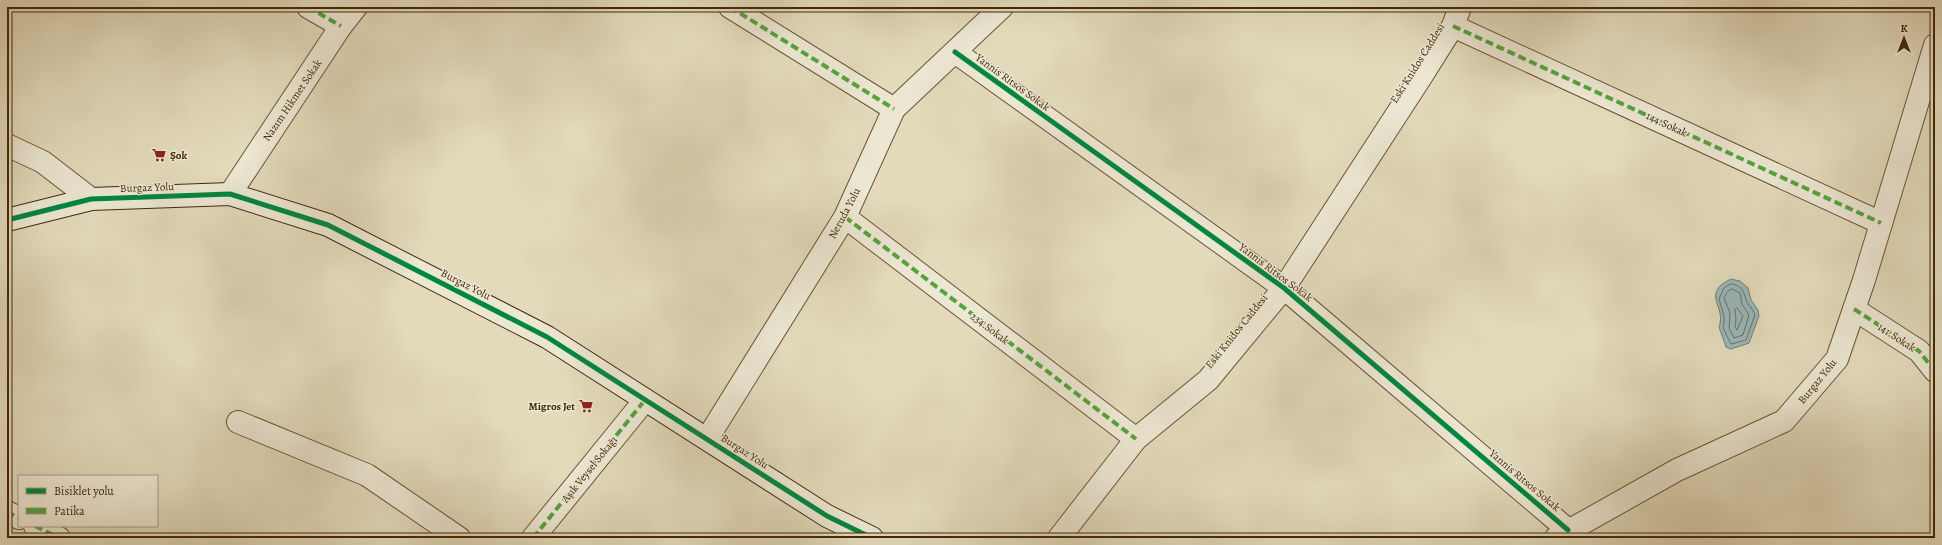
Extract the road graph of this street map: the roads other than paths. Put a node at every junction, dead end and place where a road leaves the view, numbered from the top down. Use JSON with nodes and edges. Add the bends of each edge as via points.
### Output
{"nodes":[{"id":1,"x":308,"y":7,"type":"edge"},
{"id":2,"x":356,"y":7,"type":"edge"},
{"id":3,"x":730,"y":7,"type":"edge"},
{"id":4,"x":1002,"y":7,"type":"edge"},
{"id":5,"x":1456,"y":16,"type":"edge"},
{"id":6,"x":341,"y":26,"type":"junction"},
{"id":7,"x":1935,"y":45,"type":"edge"},
{"id":8,"x":954,"y":52,"type":"junction"},
{"id":9,"x":894,"y":109,"type":"junction"},
{"id":10,"x":7,"y":145,"type":"edge"},
{"id":11,"x":230,"y":194,"type":"junction"},
{"id":12,"x":91,"y":199,"type":"junction"},
{"id":13,"x":845,"y":217,"type":"junction"},
{"id":14,"x":7,"y":220,"type":"edge"},
{"id":15,"x":1882,"y":223,"type":"junction"},
{"id":16,"x":1284,"y":288,"type":"junction"},
{"id":17,"x":1854,"y":309,"type":"junction"},
{"id":18,"x":1935,"y":371,"type":"edge"},
{"id":19,"x":645,"y":400,"type":"junction"},
{"id":20,"x":238,"y":422,"type":"dead end"},
{"id":21,"x":707,"y":439,"type":"junction"},
{"id":22,"x":1136,"y":439,"type":"junction"},
{"id":23,"x":7,"y":512,"type":"edge"},
{"id":24,"x":18,"y":518,"type":"edge"},
{"id":25,"x":37,"y":527,"type":"edge"},
{"id":26,"x":1562,"y":534,"type":"edge"},
{"id":27,"x":59,"y":538,"type":"edge"},
{"id":28,"x":459,"y":538,"type":"edge"},
{"id":29,"x":533,"y":538,"type":"edge"},
{"id":30,"x":872,"y":538,"type":"edge"},
{"id":31,"x":1059,"y":538,"type":"edge"}],
"edges":[{"from":1,"to":6,"type":"street"},
{"from":2,"to":6,"type":"street","name":"Nazım Hikmet Sokak"},
{"from":3,"to":9,"type":"street"},
{"from":4,"to":8,"type":"street","name":"Neruda Yolu"},
{"from":5,"to":15,"type":"street","name":"144.Sokak"},
{"from":5,"to":16,"type":"street","name":"Eski Knidos Caddesi"},
{"from":6,"to":11,"type":"street","name":"Nazım Hikmet Sokak"},
{"from":7,"to":15,"type":"street","name":"Burgaz Yolu"},
{"from":8,"to":9,"type":"street","name":"Neruda Yolu"},
{"from":8,"to":16,"type":"street","name":"Yannis Ritsos Sokak"},
{"from":9,"to":13,"type":"street","name":"Neruda Yolu"},
{"from":10,"to":12,"type":"street","via":[[43,162]]},
{"from":11,"to":12,"type":"street","name":"Burgaz Yolu"},
{"from":11,"to":19,"type":"street","name":"Burgaz Yolu","via":[[328,225],[547,337]]},
{"from":12,"to":14,"type":"street","name":"Burgaz Yolu"},
{"from":13,"to":21,"type":"street","name":"Neruda Yolu"},
{"from":13,"to":22,"type":"street","name":"234.Sokak"},
{"from":15,"to":17,"type":"street","name":"Burgaz Yolu"},
{"from":16,"to":22,"type":"street","name":"Eski Knidos Caddesi","via":[[1208,380]]},
{"from":16,"to":26,"type":"street","name":"Yannis Ritsos Sokak"},
{"from":17,"to":18,"type":"street","name":"141.Sokak","via":[[1919,351]]},
{"from":17,"to":26,"type":"street","name":"Burgaz Yolu","via":[[1837,359],[1784,421],[1676,470]]},
{"from":19,"to":21,"type":"street","name":"Burgaz Yolu"},
{"from":19,"to":29,"type":"street","name":"Aşık Veysel Sokağı"},
{"from":20,"to":28,"type":"street","via":[[367,475]]},
{"from":21,"to":30,"type":"street","name":"Burgaz Yolu","via":[[827,516]]},
{"from":22,"to":31,"type":"street","name":"Eski Knidos Caddesi"},
{"from":23,"to":24,"type":"street"},
{"from":25,"to":27,"type":"street"}]}
